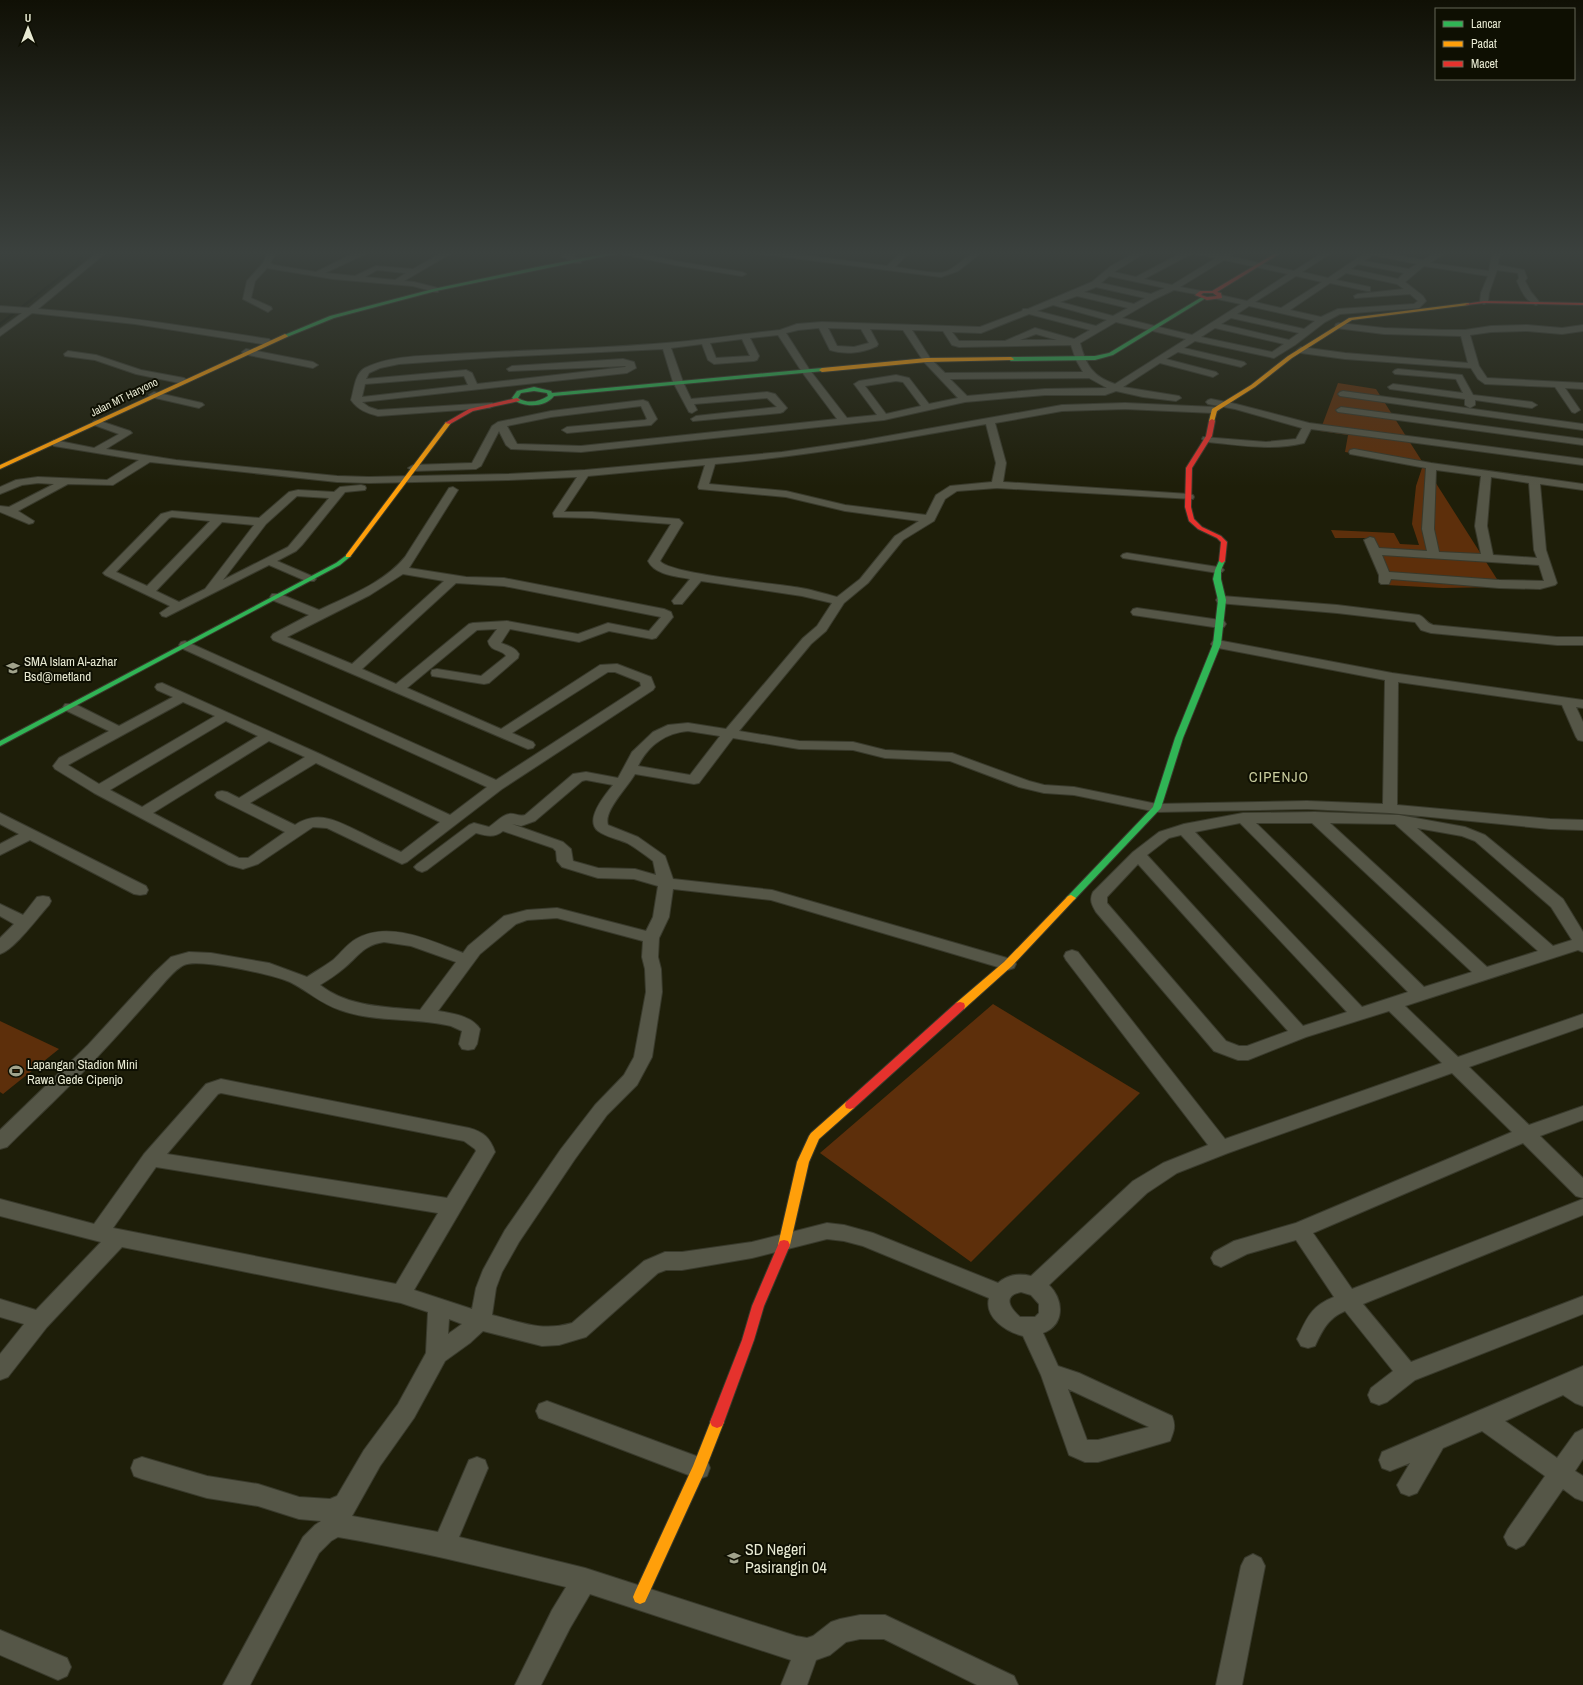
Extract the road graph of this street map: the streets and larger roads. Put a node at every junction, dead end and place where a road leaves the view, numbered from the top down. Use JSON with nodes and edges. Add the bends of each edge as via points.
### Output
{"nodes":[{"id":1,"x":188,"y":330,"type":"edge"},
{"id":2,"x":300,"y":330,"type":"edge"},
{"id":3,"x":789,"y":330,"type":"edge"},
{"id":4,"x":824,"y":330,"type":"edge"},
{"id":5,"x":866,"y":330,"type":"edge"},
{"id":6,"x":907,"y":330,"type":"edge"},
{"id":7,"x":946,"y":330,"type":"edge"},
{"id":8,"x":974,"y":330,"type":"edge"},
{"id":9,"x":981,"y":330,"type":"joint"},
{"id":10,"x":1097,"y":330,"type":"edge"},
{"id":11,"x":1151,"y":330,"type":"edge"},
{"id":12,"x":1155,"y":330,"type":"edge"},
{"id":13,"x":1207,"y":330,"type":"edge"},
{"id":14,"x":1234,"y":330,"type":"edge"},
{"id":15,"x":1296,"y":330,"type":"edge"},
{"id":16,"x":1310,"y":330,"type":"edge"},
{"id":17,"x":1333,"y":330,"type":"edge"},
{"id":18,"x":1372,"y":330,"type":"edge"},
{"id":19,"x":1486,"y":330,"type":"edge"},
{"id":20,"x":1546,"y":330,"type":"edge"},
{"id":21,"x":1572,"y":330,"type":"edge"},
{"id":22,"x":781,"y":332,"type":"junction"},
{"id":23,"x":1307,"y":332,"type":"junction"},
{"id":24,"x":1465,"y":332,"type":"junction"},
{"id":25,"x":745,"y":337,"type":"junction"},
{"id":26,"x":1193,"y":338,"type":"junction"},
{"id":27,"x":706,"y":341,"type":"junction"},
{"id":28,"x":953,"y":341,"type":"junction"},
{"id":29,"x":269,"y":342,"type":"junction"},
{"id":30,"x":1075,"y":342,"type":"junction"},
{"id":31,"x":1292,"y":343,"type":"junction"},
{"id":32,"x":666,"y":346,"type":"junction"},
{"id":33,"x":1178,"y":349,"type":"junction"},
{"id":34,"x":1302,"y":350,"type":"junction"},
{"id":35,"x":246,"y":352,"type":"junction"},
{"id":36,"x":68,"y":354,"type":"dead end"},
{"id":37,"x":499,"y":354,"type":"junction"},
{"id":38,"x":927,"y":360,"type":"junction"},
{"id":39,"x":1081,"y":360,"type":"junction"},
{"id":40,"x":1159,"y":360,"type":"junction"},
{"id":41,"x":1241,"y":364,"type":"dead end"},
{"id":42,"x":313,"y":365,"type":"dead end"},
{"id":43,"x":1474,"y":366,"type":"junction"},
{"id":44,"x":512,"y":369,"type":"junction"},
{"id":45,"x":805,"y":370,"type":"junction"},
{"id":46,"x":1398,"y":372,"type":"dead end"},
{"id":47,"x":1213,"y":374,"type":"dead end"},
{"id":48,"x":942,"y":376,"type":"junction"},
{"id":49,"x":1093,"y":377,"type":"junction"},
{"id":50,"x":1129,"y":378,"type":"junction"},
{"id":51,"x":184,"y":381,"type":"junction"},
{"id":52,"x":360,"y":382,"type":"junction"},
{"id":53,"x":678,"y":382,"type":"junction"},
{"id":54,"x":524,"y":386,"type":"junction"},
{"id":55,"x":1559,"y":386,"type":"junction"},
{"id":56,"x":1583,"y":386,"type":"edge"},
{"id":57,"x":474,"y":387,"type":"junction"},
{"id":58,"x":1393,"y":387,"type":"dead end"},
{"id":59,"x":1116,"y":388,"type":"junction"},
{"id":60,"x":1343,"y":394,"type":"dead end"},
{"id":61,"x":154,"y":395,"type":"junction"},
{"id":62,"x":551,"y":395,"type":"junction"},
{"id":63,"x":1470,"y":397,"type":"junction"},
{"id":64,"x":965,"y":399,"type":"junction"},
{"id":65,"x":356,"y":400,"type":"junction"},
{"id":66,"x":517,"y":400,"type":"junction"},
{"id":67,"x":539,"y":402,"type":"junction"},
{"id":68,"x":687,"y":402,"type":"junction"},
{"id":69,"x":1225,"y":404,"type":"junction"},
{"id":70,"x":199,"y":405,"type":"dead end"},
{"id":71,"x":492,"y":405,"type":"junction"},
{"id":72,"x":1532,"y":405,"type":"dead end"},
{"id":73,"x":927,"y":408,"type":"junction"},
{"id":74,"x":1214,"y":410,"type":"junction"},
{"id":75,"x":1341,"y":410,"type":"dead end"},
{"id":76,"x":1575,"y":410,"type":"dead end"},
{"id":77,"x":1470,"y":411,"type":"junction"},
{"id":78,"x":551,"y":414,"type":"junction"},
{"id":79,"x":884,"y":417,"type":"junction"},
{"id":80,"x":696,"y":419,"type":"junction"},
{"id":81,"x":844,"y":421,"type":"junction"},
{"id":82,"x":990,"y":421,"type":"junction"},
{"id":83,"x":97,"y":423,"type":"junction"},
{"id":84,"x":501,"y":424,"type":"junction"},
{"id":85,"x":1308,"y":426,"type":"junction"},
{"id":86,"x":1336,"y":426,"type":"dead end"},
{"id":87,"x":1470,"y":427,"type":"junction"},
{"id":88,"x":1583,"y":427,"type":"edge"},
{"id":89,"x":567,"y":430,"type":"junction"},
{"id":90,"x":706,"y":436,"type":"junction"},
{"id":91,"x":1208,"y":439,"type":"junction"},
{"id":92,"x":1583,"y":442,"type":"edge"},
{"id":93,"x":54,"y":443,"type":"junction"},
{"id":94,"x":1470,"y":445,"type":"junction"},
{"id":95,"x":581,"y":449,"type":"junction"},
{"id":96,"x":96,"y":451,"type":"junction"},
{"id":97,"x":1354,"y":452,"type":"dead end"},
{"id":98,"x":148,"y":459,"type":"junction"},
{"id":99,"x":1583,"y":459,"type":"edge"},
{"id":100,"x":711,"y":462,"type":"junction"},
{"id":101,"x":1583,"y":462,"type":"edge"},
{"id":102,"x":1514,"y":465,"type":"junction"},
{"id":103,"x":1431,"y":466,"type":"junction"},
{"id":104,"x":0,"y":467,"type":"edge"},
{"id":105,"x":413,"y":468,"type":"junction"},
{"id":106,"x":585,"y":473,"type":"junction"},
{"id":107,"x":1486,"y":474,"type":"junction"},
{"id":108,"x":68,"y":480,"type":"junction"},
{"id":109,"x":1534,"y":480,"type":"junction"},
{"id":110,"x":402,"y":483,"type":"junction"},
{"id":111,"x":997,"y":485,"type":"junction"},
{"id":112,"x":1583,"y":487,"type":"edge"},
{"id":113,"x":453,"y":490,"type":"dead end"},
{"id":114,"x":0,"y":491,"type":"edge"},
{"id":115,"x":338,"y":495,"type":"junction"},
{"id":116,"x":1188,"y":497,"type":"junction"},
{"id":117,"x":5,"y":510,"type":"edge"},
{"id":118,"x":218,"y":518,"type":"junction"},
{"id":119,"x":930,"y":519,"type":"junction"},
{"id":120,"x":29,"y":521,"type":"dead end"},
{"id":121,"x":262,"y":522,"type":"junction"},
{"id":122,"x":1434,"y":555,"type":"junction"},
{"id":123,"x":1127,"y":556,"type":"dead end"},
{"id":124,"x":1488,"y":558,"type":"junction"},
{"id":125,"x":268,"y":561,"type":"junction"},
{"id":126,"x":1544,"y":562,"type":"junction"},
{"id":127,"x":401,"y":570,"type":"junction"},
{"id":128,"x":1218,"y":570,"type":"junction"},
{"id":129,"x":698,"y":577,"type":"junction"},
{"id":130,"x":310,"y":579,"type":"junction"},
{"id":131,"x":453,"y":579,"type":"junction"},
{"id":132,"x":148,"y":592,"type":"junction"},
{"id":133,"x":207,"y":592,"type":"junction"},
{"id":134,"x":276,"y":597,"type":"junction"},
{"id":135,"x":1222,"y":600,"type":"junction"},
{"id":136,"x":678,"y":601,"type":"dead end"},
{"id":137,"x":839,"y":601,"type":"junction"},
{"id":138,"x":179,"y":606,"type":"junction"},
{"id":139,"x":1137,"y":612,"type":"dead end"},
{"id":140,"x":166,"y":613,"type":"dead end"},
{"id":141,"x":319,"y":614,"type":"junction"},
{"id":142,"x":1220,"y":624,"type":"junction"},
{"id":143,"x":507,"y":625,"type":"junction"},
{"id":144,"x":1583,"y":641,"type":"edge"},
{"id":145,"x":1217,"y":644,"type":"junction"},
{"id":146,"x":185,"y":645,"type":"junction"},
{"id":147,"x":353,"y":670,"type":"junction"},
{"id":148,"x":437,"y":673,"type":"dead end"},
{"id":149,"x":1392,"y":677,"type":"junction"},
{"id":150,"x":162,"y":688,"type":"dead end"},
{"id":151,"x":398,"y":689,"type":"junction"},
{"id":152,"x":182,"y":696,"type":"junction"},
{"id":153,"x":1567,"y":702,"type":"junction"},
{"id":154,"x":1583,"y":704,"type":"edge"},
{"id":155,"x":70,"y":707,"type":"junction"},
{"id":156,"x":224,"y":717,"type":"junction"},
{"id":157,"x":119,"y":731,"type":"junction"},
{"id":158,"x":730,"y":733,"type":"junction"},
{"id":159,"x":502,"y":734,"type":"junction"},
{"id":160,"x":268,"y":736,"type":"junction"},
{"id":161,"x":1583,"y":737,"type":"edge"},
{"id":162,"x":0,"y":744,"type":"edge"},
{"id":163,"x":528,"y":745,"type":"dead end"},
{"id":164,"x":315,"y":757,"type":"junction"},
{"id":165,"x":630,"y":769,"type":"junction"},
{"id":166,"x":623,"y":783,"type":"junction"},
{"id":167,"x":497,"y":786,"type":"junction"},
{"id":168,"x":99,"y":790,"type":"junction"},
{"id":169,"x":222,"y":795,"type":"dead end"},
{"id":170,"x":240,"y":803,"type":"junction"},
{"id":171,"x":1157,"y":808,"type":"junction"},
{"id":172,"x":142,"y":813,"type":"junction"},
{"id":173,"x":1394,"y":814,"type":"junction"},
{"id":174,"x":1315,"y":817,"type":"junction"},
{"id":175,"x":0,"y":818,"type":"edge"},
{"id":176,"x":1243,"y":818,"type":"junction"},
{"id":177,"x":450,"y":821,"type":"junction"},
{"id":178,"x":1583,"y":824,"type":"edge"},
{"id":179,"x":501,"y":826,"type":"junction"},
{"id":180,"x":1184,"y":829,"type":"junction"},
{"id":181,"x":297,"y":832,"type":"junction"},
{"id":182,"x":29,"y":834,"type":"junction"},
{"id":183,"x":0,"y":850,"type":"edge"},
{"id":184,"x":1138,"y":855,"type":"junction"},
{"id":185,"x":422,"y":867,"type":"dead end"},
{"id":186,"x":666,"y":883,"type":"junction"},
{"id":187,"x":140,"y":890,"type":"dead end"},
{"id":188,"x":43,"y":901,"type":"dead end"},
{"id":189,"x":0,"y":909,"type":"edge"},
{"id":190,"x":25,"y":924,"type":"junction"},
{"id":191,"x":651,"y":938,"type":"junction"},
{"id":192,"x":1582,"y":944,"type":"edge"},
{"id":193,"x":0,"y":948,"type":"edge"},
{"id":194,"x":1550,"y":953,"type":"junction"},
{"id":195,"x":1072,"y":956,"type":"dead end"},
{"id":196,"x":466,"y":960,"type":"junction"},
{"id":197,"x":1008,"y":964,"type":"junction"},
{"id":198,"x":1484,"y":974,"type":"junction"},
{"id":199,"x":308,"y":984,"type":"junction"},
{"id":200,"x":1420,"y":994,"type":"junction"},
{"id":201,"x":1392,"y":1004,"type":"junction"},
{"id":202,"x":1359,"y":1014,"type":"junction"},
{"id":203,"x":425,"y":1016,"type":"junction"},
{"id":204,"x":1583,"y":1020,"type":"edge"},
{"id":205,"x":1300,"y":1033,"type":"junction"},
{"id":206,"x":468,"y":1044,"type":"dead end"},
{"id":207,"x":1455,"y":1066,"type":"junction"},
{"id":208,"x":1583,"y":1113,"type":"edge"},
{"id":209,"x":1526,"y":1134,"type":"junction"},
{"id":210,"x":0,"y":1142,"type":"edge"},
{"id":211,"x":1221,"y":1148,"type":"junction"},
{"id":212,"x":151,"y":1160,"type":"junction"},
{"id":213,"x":1583,"y":1190,"type":"edge"},
{"id":214,"x":0,"y":1207,"type":"edge"},
{"id":215,"x":452,"y":1207,"type":"junction"},
{"id":216,"x":1583,"y":1207,"type":"edge"},
{"id":217,"x":1300,"y":1230,"type":"junction"},
{"id":218,"x":98,"y":1233,"type":"junction"},
{"id":219,"x":118,"y":1238,"type":"junction"},
{"id":220,"x":785,"y":1241,"type":"junction"},
{"id":221,"x":1221,"y":1258,"type":"dead end"},
{"id":222,"x":1034,"y":1286,"type":"junction"},
{"id":223,"x":401,"y":1294,"type":"junction"},
{"id":224,"x":1002,"y":1294,"type":"junction"},
{"id":225,"x":1348,"y":1300,"type":"junction"},
{"id":226,"x":1583,"y":1305,"type":"edge"},
{"id":227,"x":439,"y":1306,"type":"junction"},
{"id":228,"x":0,"y":1308,"type":"edge"},
{"id":229,"x":40,"y":1320,"type":"junction"},
{"id":230,"x":480,"y":1321,"type":"junction"},
{"id":231,"x":1030,"y":1328,"type":"junction"},
{"id":232,"x":1308,"y":1339,"type":"dead end"},
{"id":233,"x":437,"y":1354,"type":"junction"},
{"id":234,"x":0,"y":1370,"type":"edge"},
{"id":235,"x":1051,"y":1373,"type":"junction"},
{"id":236,"x":1407,"y":1373,"type":"junction"},
{"id":237,"x":1574,"y":1380,"type":"edge"},
{"id":238,"x":1379,"y":1395,"type":"dead end"},
{"id":239,"x":1583,"y":1396,"type":"edge"},
{"id":240,"x":547,"y":1410,"type":"dead end"},
{"id":241,"x":1484,"y":1419,"type":"junction"},
{"id":242,"x":1436,"y":1440,"type":"junction"},
{"id":243,"x":1583,"y":1440,"type":"edge"},
{"id":244,"x":1390,"y":1460,"type":"dead end"},
{"id":245,"x":142,"y":1468,"type":"dead end"},
{"id":246,"x":478,"y":1468,"type":"dead end"},
{"id":247,"x":698,"y":1468,"type":"junction"},
{"id":248,"x":1560,"y":1473,"type":"junction"},
{"id":249,"x":1410,"y":1485,"type":"dead end"},
{"id":250,"x":1583,"y":1490,"type":"edge"},
{"id":251,"x":340,"y":1515,"type":"junction"},
{"id":252,"x":1516,"y":1537,"type":"dead end"},
{"id":253,"x":444,"y":1545,"type":"junction"},
{"id":254,"x":1253,"y":1566,"type":"dead end"},
{"id":255,"x":585,"y":1580,"type":"junction"},
{"id":256,"x":640,"y":1597,"type":"junction"},
{"id":257,"x":0,"y":1642,"type":"edge"},
{"id":258,"x":807,"y":1651,"type":"junction"},
{"id":259,"x":58,"y":1666,"type":"dead end"},
{"id":260,"x":236,"y":1685,"type":"edge"},
{"id":261,"x":528,"y":1685,"type":"edge"},
{"id":262,"x":794,"y":1685,"type":"edge"},
{"id":263,"x":1005,"y":1685,"type":"edge"},
{"id":264,"x":1229,"y":1685,"type":"edge"}],
"edges":[{"from":1,"to":29,"type":"street"},
{"from":2,"to":29,"type":"street","name":"Jalan MT Haryono"},
{"from":3,"to":22,"type":"street"},
{"from":4,"to":5,"type":"street","via":[[833,348],[837,350],[872,346],[874,344]]},
{"from":6,"to":38,"type":"street"},
{"from":7,"to":28,"type":"street"},
{"from":8,"to":9,"type":"street"},
{"from":9,"to":28,"type":"street"},
{"from":10,"to":30,"type":"street"},
{"from":11,"to":39,"type":"street","via":[[1111,354]]},
{"from":12,"to":26,"type":"street"},
{"from":13,"to":26,"type":"street"},
{"from":14,"to":31,"type":"street"},
{"from":15,"to":23,"type":"street"},
{"from":16,"to":23,"type":"street"},
{"from":17,"to":34,"type":"street"},
{"from":18,"to":24,"type":"street"},
{"from":19,"to":24,"type":"street"},
{"from":20,"to":21,"type":"street"},
{"from":22,"to":25,"type":"street"},
{"from":22,"to":45,"type":"street"},
{"from":23,"to":31,"type":"street"},
{"from":24,"to":43,"type":"street"},
{"from":25,"to":27,"type":"street"},
{"from":25,"to":27,"type":"street","via":[[754,358],[714,361]]},
{"from":26,"to":31,"type":"street","via":[[1269,355],[1277,355]]},
{"from":26,"to":33,"type":"street"},
{"from":27,"to":32,"type":"street"},
{"from":28,"to":30,"type":"street","via":[[959,344],[1008,342],[1035,330]]},
{"from":29,"to":35,"type":"street","name":"Jalan MT Haryono"},
{"from":30,"to":39,"type":"street"},
{"from":32,"to":37,"type":"street"},
{"from":32,"to":53,"type":"street"},
{"from":33,"to":40,"type":"street"},
{"from":33,"to":41,"type":"street"},
{"from":34,"to":43,"type":"street","via":[[1353,357]]},
{"from":34,"to":69,"type":"street"},
{"from":35,"to":42,"type":"street"},
{"from":35,"to":51,"type":"street","name":"Jalan MT Haryono"},
{"from":36,"to":51,"type":"street","via":[[96,358],[139,372]]},
{"from":37,"to":44,"type":"street"},
{"from":37,"to":52,"type":"street","via":[[387,363],[366,371]]},
{"from":38,"to":39,"type":"street"},
{"from":38,"to":45,"type":"street"},
{"from":38,"to":48,"type":"street"},
{"from":39,"to":49,"type":"street"},
{"from":40,"to":47,"type":"street"},
{"from":40,"to":50,"type":"street"},
{"from":43,"to":55,"type":"street","via":[[1485,381]]},
{"from":44,"to":54,"type":"street"},
{"from":44,"to":54,"type":"street","via":[[623,362],[631,364],[631,368],[627,370]]},
{"from":45,"to":53,"type":"street"},
{"from":45,"to":81,"type":"street"},
{"from":46,"to":63,"type":"street","via":[[1459,377]]},
{"from":48,"to":49,"type":"street"},
{"from":48,"to":64,"type":"street"},
{"from":49,"to":50,"type":"street"},
{"from":49,"to":59,"type":"street"},
{"from":50,"to":59,"type":"street"},
{"from":51,"to":61,"type":"street","name":"Jalan MT Haryono"},
{"from":52,"to":57,"type":"street","via":[[466,373]]},
{"from":52,"to":65,"type":"street"},
{"from":53,"to":62,"type":"street"},
{"from":53,"to":68,"type":"street"},
{"from":54,"to":57,"type":"street"},
{"from":54,"to":62,"type":"street"},
{"from":54,"to":66,"type":"street","via":[[516,395]]},
{"from":55,"to":56,"type":"street"},
{"from":55,"to":76,"type":"street"},
{"from":57,"to":65,"type":"street"},
{"from":58,"to":63,"type":"street"},
{"from":59,"to":64,"type":"street","via":[[1101,393],[1045,392]]},
{"from":59,"to":69,"type":"street","via":[[1160,397]]},
{"from":60,"to":77,"type":"street"},
{"from":61,"to":70,"type":"street"},
{"from":61,"to":83,"type":"street","name":"Jalan MT Haryono"},
{"from":62,"to":67,"type":"street"},
{"from":63,"to":72,"type":"street"},
{"from":63,"to":77,"type":"street"},
{"from":64,"to":73,"type":"street"},
{"from":65,"to":71,"type":"street","via":[[364,409],[378,413]]},
{"from":66,"to":67,"type":"street","via":[[526,403]]},
{"from":66,"to":71,"type":"street"},
{"from":67,"to":78,"type":"street"},
{"from":68,"to":80,"type":"street"},
{"from":68,"to":80,"type":"street","via":[[767,395],[772,396],[782,408]]},
{"from":69,"to":74,"type":"street"},
{"from":69,"to":85,"type":"street"},
{"from":71,"to":105,"type":"street","via":[[451,420]]},
{"from":73,"to":79,"type":"street"},
{"from":73,"to":79,"type":"street","via":[[906,380],[896,378],[859,384]]},
{"from":74,"to":82,"type":"street","via":[[1099,406],[1062,408]]},
{"from":74,"to":91,"type":"street"},
{"from":75,"to":87,"type":"street"},
{"from":77,"to":87,"type":"street"},
{"from":77,"to":88,"type":"street"},
{"from":78,"to":84,"type":"street"},
{"from":78,"to":89,"type":"street"},
{"from":78,"to":89,"type":"street","via":[[643,403],[652,419],[648,423]]},
{"from":79,"to":81,"type":"street"},
{"from":80,"to":90,"type":"street"},
{"from":81,"to":90,"type":"street"},
{"from":82,"to":100,"type":"street","via":[[865,443]]},
{"from":82,"to":111,"type":"street","via":[[1000,463]]},
{"from":83,"to":93,"type":"street","name":"Jalan MT Haryono"},
{"from":83,"to":96,"type":"street","via":[[127,433]]},
{"from":84,"to":95,"type":"street","via":[[515,447]]},
{"from":84,"to":105,"type":"street","via":[[497,426],[476,466]]},
{"from":85,"to":91,"type":"street","via":[[1300,441],[1292,444],[1274,445]]},
{"from":85,"to":94,"type":"street"},
{"from":86,"to":94,"type":"street"},
{"from":87,"to":92,"type":"street"},
{"from":87,"to":94,"type":"street"},
{"from":89,"to":95,"type":"street"},
{"from":90,"to":95,"type":"street"},
{"from":91,"to":116,"type":"street","via":[[1189,468]]},
{"from":93,"to":96,"type":"street"},
{"from":93,"to":104,"type":"street","name":"Jalan MT Haryono"},
{"from":94,"to":99,"type":"street"},
{"from":94,"to":102,"type":"street"},
{"from":96,"to":98,"type":"street"},
{"from":97,"to":103,"type":"street"},
{"from":98,"to":108,"type":"street","via":[[109,483]]},
{"from":98,"to":110,"type":"street","via":[[294,476]]},
{"from":100,"to":106,"type":"street"},
{"from":100,"to":119,"type":"street","via":[[703,487],[786,494],[845,508]]},
{"from":101,"to":102,"type":"street"},
{"from":102,"to":107,"type":"street"},
{"from":102,"to":109,"type":"street"},
{"from":103,"to":107,"type":"street"},
{"from":103,"to":122,"type":"street","via":[[1428,529]]},
{"from":105,"to":110,"type":"street"},
{"from":106,"to":110,"type":"street"},
{"from":106,"to":129,"type":"street","via":[[558,515],[675,521],[677,523],[654,562],[662,569]]},
{"from":107,"to":124,"type":"street","via":[[1481,526]]},
{"from":108,"to":114,"type":"street","via":[[20,482]]},
{"from":108,"to":117,"type":"street"},
{"from":109,"to":112,"type":"street"},
{"from":109,"to":126,"type":"street","via":[[1540,550]]},
{"from":110,"to":115,"type":"street","via":[[344,489]]},
{"from":110,"to":130,"type":"street","via":[[346,558]]},
{"from":111,"to":116,"type":"street"},
{"from":111,"to":119,"type":"street","via":[[954,488],[940,497]]},
{"from":113,"to":127,"type":"street"},
{"from":115,"to":121,"type":"street","via":[[295,493]]},
{"from":115,"to":125,"type":"street","via":[[298,543]]},
{"from":116,"to":128,"type":"street","via":[[1192,520],[1200,528],[1224,542],[1223,559]]},
{"from":117,"to":120,"type":"street"},
{"from":118,"to":121,"type":"street"},
{"from":118,"to":132,"type":"street"},
{"from":118,"to":132,"type":"street","via":[[172,514],[165,516],[109,573]]},
{"from":119,"to":137,"type":"street","via":[[898,538],[864,581]]},
{"from":121,"to":133,"type":"street"},
{"from":122,"to":124,"type":"street"},
{"from":122,"to":126,"type":"street","via":[[1372,546],[1385,578],[1540,585],[1551,583]]},
{"from":123,"to":128,"type":"street"},
{"from":124,"to":126,"type":"street"},
{"from":125,"to":130,"type":"street"},
{"from":125,"to":133,"type":"street"},
{"from":127,"to":131,"type":"street"},
{"from":127,"to":141,"type":"street","via":[[366,592]]},
{"from":128,"to":135,"type":"street","via":[[1217,579]]},
{"from":129,"to":136,"type":"street"},
{"from":129,"to":137,"type":"street","via":[[802,592]]},
{"from":130,"to":134,"type":"street"},
{"from":131,"to":143,"type":"street","via":[[504,582],[667,615],[652,635],[608,627],[585,637],[573,638]]},
{"from":131,"to":147,"type":"street"},
{"from":132,"to":138,"type":"street"},
{"from":133,"to":138,"type":"street"},
{"from":134,"to":141,"type":"street"},
{"from":134,"to":146,"type":"street"},
{"from":135,"to":142,"type":"street"},
{"from":135,"to":144,"type":"street","via":[[1338,609],[1419,620],[1431,629],[1557,641]]},
{"from":137,"to":158,"type":"street","via":[[822,628],[807,641]]},
{"from":138,"to":140,"type":"street"},
{"from":139,"to":142,"type":"street"},
{"from":141,"to":147,"type":"street","via":[[277,636]]},
{"from":142,"to":145,"type":"street"},
{"from":143,"to":148,"type":"street","via":[[494,641],[495,645],[513,654],[512,658],[493,674],[482,680]]},
{"from":143,"to":151,"type":"street","via":[[491,624],[469,628]]},
{"from":145,"to":149,"type":"street"},
{"from":145,"to":171,"type":"street","via":[[1179,738]]},
{"from":146,"to":155,"type":"street"},
{"from":146,"to":167,"type":"street"},
{"from":147,"to":151,"type":"street"},
{"from":149,"to":153,"type":"street"},
{"from":149,"to":173,"type":"street"},
{"from":150,"to":152,"type":"street"},
{"from":151,"to":159,"type":"street"},
{"from":152,"to":156,"type":"street"},
{"from":152,"to":157,"type":"street"},
{"from":153,"to":154,"type":"street"},
{"from":153,"to":161,"type":"street"},
{"from":155,"to":157,"type":"street"},
{"from":155,"to":162,"type":"street"},
{"from":156,"to":160,"type":"street"},
{"from":156,"to":168,"type":"street"},
{"from":157,"to":168,"type":"street","via":[[64,761],[60,766]]},
{"from":158,"to":165,"type":"street","via":[[688,727],[673,728],[658,736],[637,755]]},
{"from":158,"to":165,"type":"street","via":[[694,780]]},
{"from":158,"to":171,"type":"street","via":[[799,745],[853,746],[885,754],[952,758],[1044,789],[1074,791]]},
{"from":159,"to":163,"type":"street"},
{"from":159,"to":167,"type":"street","via":[[605,668],[617,668],[646,680],[648,684],[644,690]]},
{"from":160,"to":164,"type":"street"},
{"from":160,"to":172,"type":"street"},
{"from":164,"to":170,"type":"street"},
{"from":164,"to":177,"type":"street"},
{"from":165,"to":166,"type":"street"},
{"from":166,"to":179,"type":"street","via":[[586,776],[578,777],[530,818],[510,818]]},
{"from":166,"to":186,"type":"street","via":[[605,808],[600,823],[603,828],[633,840],[660,859]]},
{"from":167,"to":177,"type":"street"},
{"from":168,"to":172,"type":"street"},
{"from":169,"to":170,"type":"street"},
{"from":170,"to":181,"type":"street"},
{"from":171,"to":173,"type":"street","via":[[1307,805]]},
{"from":171,"to":197,"type":"street"},
{"from":172,"to":181,"type":"street","via":[[234,862],[243,864],[254,861]]},
{"from":173,"to":174,"type":"street"},
{"from":173,"to":178,"type":"street"},
{"from":173,"to":192,"type":"street","via":[[1466,832],[1480,838],[1557,903]]},
{"from":173,"to":194,"type":"street"},
{"from":174,"to":176,"type":"street"},
{"from":174,"to":198,"type":"street"},
{"from":175,"to":182,"type":"street"},
{"from":176,"to":180,"type":"street"},
{"from":176,"to":200,"type":"street"},
{"from":177,"to":181,"type":"street","via":[[402,859],[331,824],[309,823]]},
{"from":179,"to":185,"type":"street","via":[[492,832],[472,829]]},
{"from":179,"to":186,"type":"street","via":[[558,845],[563,849],[567,864],[598,873],[635,874]]},
{"from":180,"to":184,"type":"street","via":[[1164,835]]},
{"from":180,"to":202,"type":"street"},
{"from":182,"to":183,"type":"street"},
{"from":182,"to":187,"type":"street"},
{"from":184,"to":205,"type":"street"},
{"from":184,"to":205,"type":"street","via":[[1099,896],[1099,904],[1220,1046],[1238,1053],[1248,1053]]},
{"from":186,"to":191,"type":"street","via":[[661,917]]},
{"from":186,"to":197,"type":"street","via":[[772,895]]},
{"from":188,"to":190,"type":"street"},
{"from":189,"to":190,"type":"street"},
{"from":190,"to":193,"type":"street"},
{"from":191,"to":196,"type":"street","via":[[557,913],[527,915],[510,920],[474,950]]},
{"from":191,"to":230,"type":"street","via":[[650,957],[654,992],[643,1057],[630,1080],[601,1110],[568,1154],[512,1236],[486,1288]]},
{"from":192,"to":194,"type":"street"},
{"from":194,"to":198,"type":"street"},
{"from":195,"to":211,"type":"street"},
{"from":196,"to":199,"type":"street","via":[[411,941],[395,937],[377,937],[361,942],[344,960]]},
{"from":196,"to":203,"type":"street"},
{"from":197,"to":220,"type":"street","via":[[815,1136],[803,1162]]},
{"from":198,"to":200,"type":"street"},
{"from":199,"to":203,"type":"street","via":[[321,996],[342,1005],[387,1014]]},
{"from":199,"to":210,"type":"street","via":[[269,969],[211,959],[189,958],[177,961],[94,1050]]},
{"from":200,"to":201,"type":"street"},
{"from":201,"to":202,"type":"street"},
{"from":201,"to":207,"type":"street"},
{"from":202,"to":205,"type":"street"},
{"from":203,"to":206,"type":"street","via":[[466,1025],[471,1029]]},
{"from":204,"to":207,"type":"street"},
{"from":207,"to":209,"type":"street"},
{"from":207,"to":211,"type":"street"},
{"from":208,"to":209,"type":"street"},
{"from":209,"to":213,"type":"street"},
{"from":209,"to":217,"type":"street"},
{"from":211,"to":222,"type":"street","via":[[1170,1168],[1140,1187]]},
{"from":212,"to":215,"type":"street"},
{"from":212,"to":215,"type":"street","via":[[212,1089],[221,1086],[469,1135],[483,1144],[486,1152]]},
{"from":212,"to":218,"type":"street"},
{"from":214,"to":218,"type":"street"},
{"from":215,"to":223,"type":"street"},
{"from":216,"to":225,"type":"street"},
{"from":217,"to":221,"type":"street","via":[[1241,1246]]},
{"from":217,"to":225,"type":"street"},
{"from":218,"to":219,"type":"street"},
{"from":219,"to":223,"type":"street"},
{"from":219,"to":229,"type":"street"},
{"from":220,"to":224,"type":"street","via":[[827,1231],[844,1233],[866,1239]]},
{"from":220,"to":230,"type":"street","via":[[752,1250],[682,1261],[665,1261],[650,1267],[579,1330],[559,1336],[542,1337]]},
{"from":220,"to":247,"type":"street"},
{"from":222,"to":224,"type":"street","via":[[1021,1283],[1010,1286]]},
{"from":222,"to":231,"type":"street","via":[[1044,1293],[1050,1304],[1050,1316],[1042,1324]]},
{"from":223,"to":227,"type":"street"},
{"from":224,"to":231,"type":"street","via":[[999,1305],[1004,1317],[1016,1326]]},
{"from":225,"to":232,"type":"street","via":[[1329,1308],[1317,1320]]},
{"from":225,"to":236,"type":"street"},
{"from":226,"to":236,"type":"street"},
{"from":227,"to":230,"type":"street"},
{"from":227,"to":233,"type":"street"},
{"from":228,"to":229,"type":"street"},
{"from":229,"to":234,"type":"street"},
{"from":230,"to":233,"type":"street"},
{"from":231,"to":235,"type":"street"},
{"from":233,"to":251,"type":"street","via":[[406,1412],[372,1458]]},
{"from":235,"to":235,"type":"street","via":[[1077,1447],[1085,1451],[1098,1451],[1162,1434],[1164,1423]]},
{"from":236,"to":238,"type":"street"},
{"from":237,"to":239,"type":"street"},
{"from":237,"to":241,"type":"street"},
{"from":240,"to":247,"type":"street"},
{"from":241,"to":242,"type":"street"},
{"from":241,"to":248,"type":"street"},
{"from":242,"to":244,"type":"street"},
{"from":242,"to":249,"type":"street"},
{"from":243,"to":248,"type":"street"},
{"from":245,"to":251,"type":"street","via":[[207,1487],[258,1495],[300,1508],[330,1510]]},
{"from":246,"to":253,"type":"street"},
{"from":247,"to":256,"type":"street"},
{"from":248,"to":250,"type":"street"},
{"from":248,"to":252,"type":"street"},
{"from":251,"to":253,"type":"street","via":[[392,1534]]},
{"from":251,"to":260,"type":"street","via":[[311,1545]]},
{"from":253,"to":255,"type":"street"},
{"from":254,"to":264,"type":"street"},
{"from":255,"to":256,"type":"street"},
{"from":255,"to":261,"type":"street","via":[[561,1619]]},
{"from":256,"to":258,"type":"street","via":[[796,1650]]},
{"from":257,"to":259,"type":"street"},
{"from":258,"to":262,"type":"street"},
{"from":258,"to":263,"type":"street","via":[[821,1646],[840,1631],[860,1626],[885,1627]]}]}
